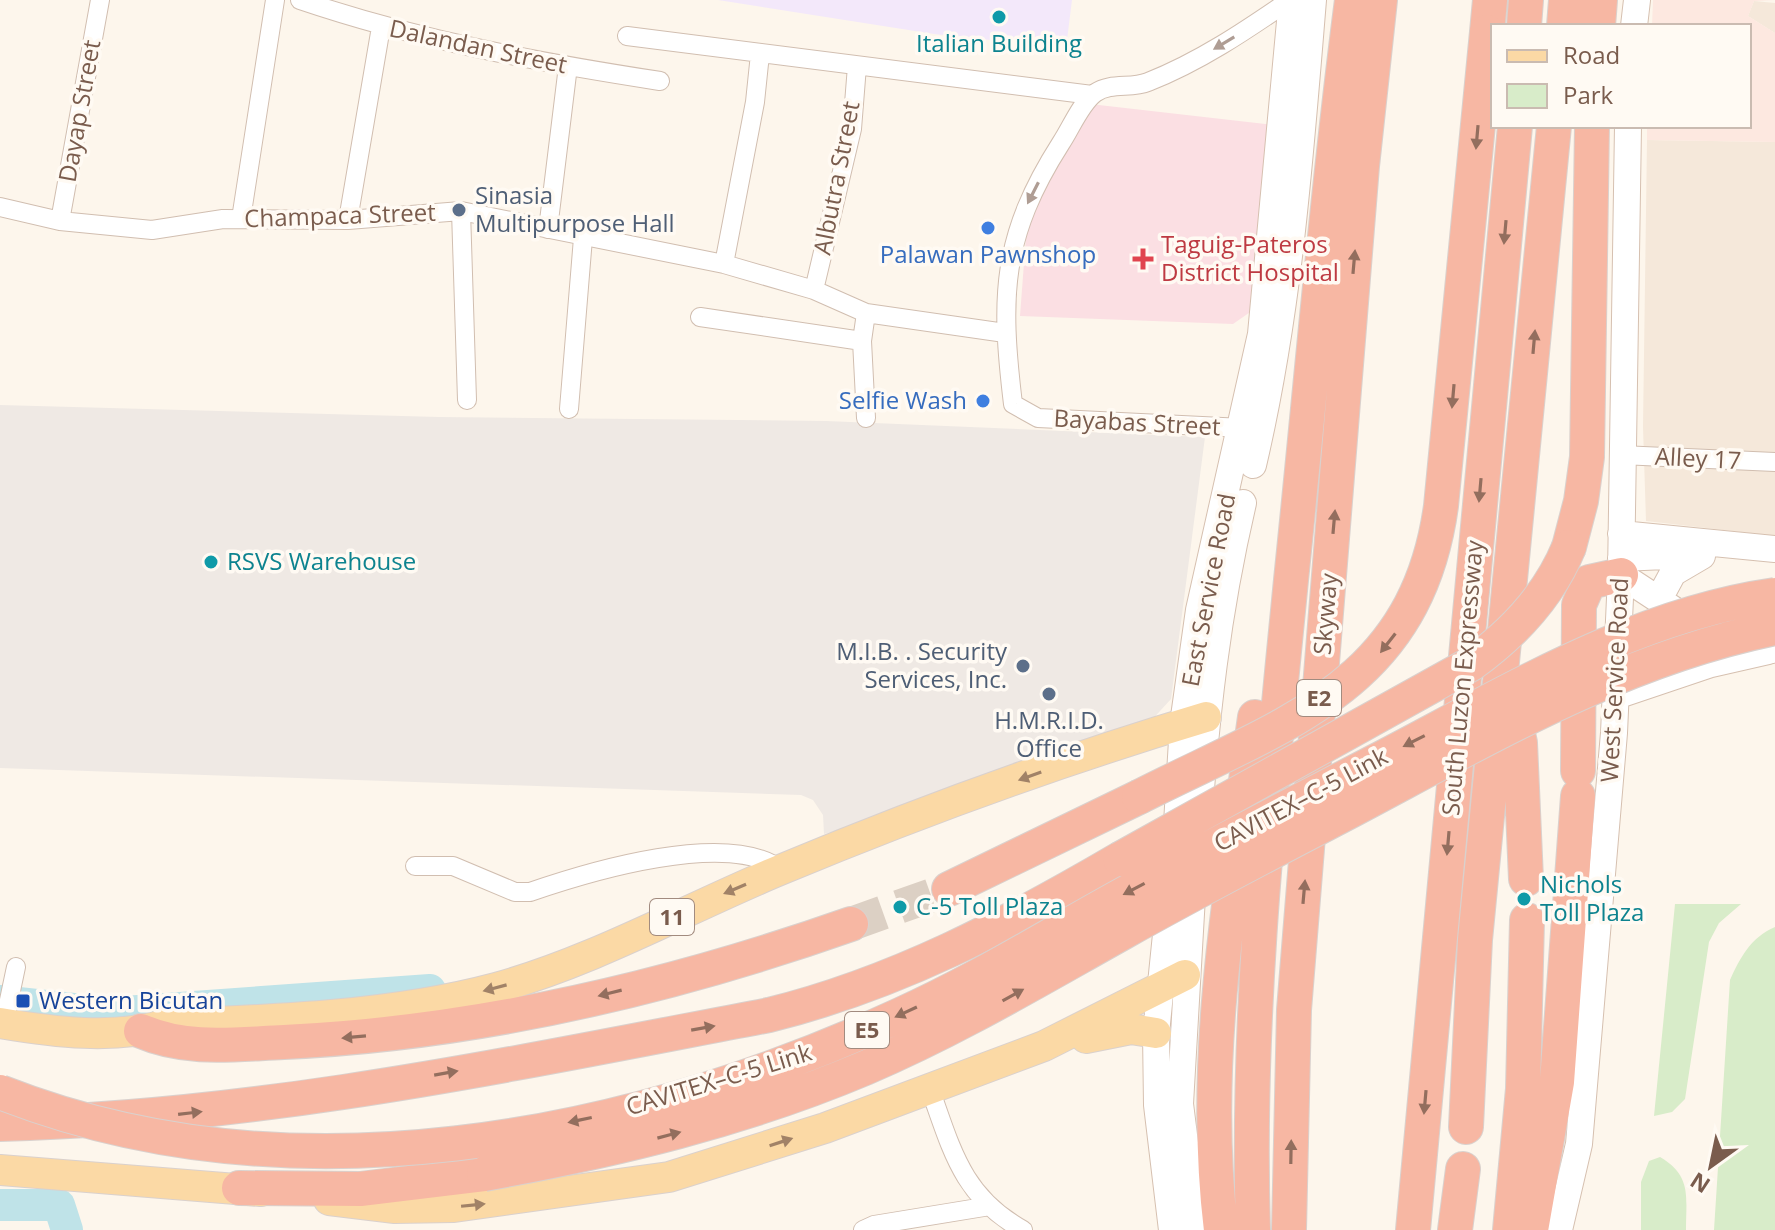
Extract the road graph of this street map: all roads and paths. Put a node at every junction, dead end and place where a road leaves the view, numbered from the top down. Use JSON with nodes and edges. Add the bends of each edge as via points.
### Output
{"nodes":[{"id":1,"x":100,"y":0,"type":"edge"},
{"id":2,"x":275,"y":0,"type":"edge"},
{"id":3,"x":300,"y":0,"type":"edge"},
{"id":4,"x":1291,"y":0,"type":"edge"},
{"id":5,"x":1313,"y":0,"type":"edge"},
{"id":6,"x":1352,"y":0,"type":"edge"},
{"id":7,"x":1380,"y":0,"type":"edge"},
{"id":8,"x":1526,"y":0,"type":"edge"},
{"id":9,"x":1566,"y":0,"type":"edge"},
{"id":10,"x":1600,"y":0,"type":"edge"},
{"id":11,"x":1637,"y":0,"type":"edge"},
{"id":12,"x":1489,"y":16,"type":"edge"},
{"id":13,"x":1524,"y":24,"type":"edge"},
{"id":14,"x":1564,"y":24,"type":"edge"},
{"id":15,"x":1598,"y":24,"type":"edge"},
{"id":16,"x":1634,"y":24,"type":"edge"},
{"id":17,"x":381,"y":27,"type":"junction"},
{"id":18,"x":627,"y":36,"type":"dead end"},
{"id":19,"x":760,"y":54,"type":"junction"},
{"id":20,"x":568,"y":66,"type":"junction"},
{"id":21,"x":857,"y":66,"type":"junction"},
{"id":22,"x":660,"y":81,"type":"dead end"},
{"id":23,"x":1092,"y":95,"type":"junction"},
{"id":24,"x":1515,"y":128,"type":"edge"},
{"id":25,"x":1554,"y":128,"type":"edge"},
{"id":26,"x":1592,"y":128,"type":"edge"},
{"id":27,"x":1628,"y":128,"type":"edge"},
{"id":28,"x":1347,"y":164,"type":"junction"},
{"id":29,"x":0,"y":207,"type":"edge"},
{"id":30,"x":461,"y":211,"type":"junction"},
{"id":31,"x":241,"y":219,"type":"junction"},
{"id":32,"x":348,"y":220,"type":"junction"},
{"id":33,"x":60,"y":221,"type":"junction"},
{"id":34,"x":548,"y":229,"type":"junction"},
{"id":35,"x":583,"y":238,"type":"junction"},
{"id":36,"x":724,"y":264,"type":"junction"},
{"id":37,"x":814,"y":290,"type":"junction"},
{"id":38,"x":866,"y":313,"type":"junction"},
{"id":39,"x":700,"y":317,"type":"dead end"},
{"id":40,"x":1005,"y":333,"type":"junction"},
{"id":41,"x":1271,"y":335,"type":"junction"},
{"id":42,"x":862,"y":341,"type":"junction"},
{"id":43,"x":467,"y":400,"type":"dead end"},
{"id":44,"x":569,"y":409,"type":"dead end"},
{"id":45,"x":866,"y":418,"type":"dead end"},
{"id":46,"x":1243,"y":428,"type":"junction"},
{"id":47,"x":1621,"y":455,"type":"junction"},
{"id":48,"x":1775,"y":462,"type":"edge"},
{"id":49,"x":1299,"y":508,"type":"junction"},
{"id":50,"x":1775,"y":550,"type":"edge"},
{"id":51,"x":1621,"y":556,"type":"junction"},
{"id":52,"x":1702,"y":556,"type":"junction"},
{"id":53,"x":1775,"y":595,"type":"edge"},
{"id":54,"x":1659,"y":599,"type":"junction"},
{"id":55,"x":1774,"y":643,"type":"edge"},
{"id":56,"x":1504,"y":671,"type":"junction"},
{"id":57,"x":1616,"y":696,"type":"junction"},
{"id":58,"x":1195,"y":720,"type":"junction"},
{"id":59,"x":415,"y":866,"type":"dead end"},
{"id":60,"x":781,"y":870,"type":"junction"},
{"id":61,"x":1526,"y":879,"type":"dead end"},
{"id":62,"x":949,"y":889,"type":"tunnel mouth"},
{"id":63,"x":1527,"y":920,"type":"dead end"},
{"id":64,"x":851,"y":924,"type":"tunnel mouth"},
{"id":65,"x":14,"y":974,"type":"dead end"},
{"id":66,"x":1172,"y":982,"type":"junction"},
{"id":67,"x":4,"y":1018,"type":"edge"},
{"id":68,"x":141,"y":1031,"type":"junction"},
{"id":69,"x":1156,"y":1033,"type":"junction"},
{"id":70,"x":1044,"y":1046,"type":"junction"},
{"id":71,"x":930,"y":1089,"type":"junction"},
{"id":72,"x":0,"y":1092,"type":"edge"},
{"id":73,"x":0,"y":1124,"type":"edge"},
{"id":74,"x":1466,"y":1127,"type":"dead end"},
{"id":75,"x":1463,"y":1169,"type":"dead end"},
{"id":76,"x":0,"y":1170,"type":"edge"},
{"id":77,"x":239,"y":1188,"type":"junction"},
{"id":78,"x":995,"y":1218,"type":"edge"},
{"id":79,"x":863,"y":1230,"type":"edge"},
{"id":80,"x":1023,"y":1230,"type":"edge"},
{"id":81,"x":1172,"y":1230,"type":"edge"},
{"id":82,"x":1196,"y":1230,"type":"edge"},
{"id":83,"x":1221,"y":1230,"type":"edge"},
{"id":84,"x":1253,"y":1230,"type":"edge"},
{"id":85,"x":1289,"y":1230,"type":"edge"},
{"id":86,"x":1413,"y":1230,"type":"edge"},
{"id":87,"x":1455,"y":1230,"type":"edge"},
{"id":88,"x":1510,"y":1230,"type":"edge"},
{"id":89,"x":1531,"y":1230,"type":"edge"},
{"id":90,"x":1559,"y":1230,"type":"edge"}],
"edges":[{"from":1,"to":33,"type":"street","name":"Dayap Street"},
{"from":2,"to":31,"type":"street"},
{"from":3,"to":17,"type":"street","name":"Dalandan Street"},
{"from":4,"to":23,"type":"street","one_way":true,"via":[[1169,73]]},
{"from":4,"to":41,"type":"main road","name":"East Service Road"},
{"from":5,"to":41,"type":"main road","name":"East Service Road","via":[[1296,208]]},
{"from":6,"to":28,"type":"highway","name":"Skyway","number":"E2"},
{"from":7,"to":28,"type":"highway","name":"Skyway","number":"E2"},
{"from":8,"to":13,"type":"highway"},
{"from":9,"to":14,"type":"highway"},
{"from":10,"to":15,"type":"highway"},
{"from":11,"to":16,"type":"main road"},
{"from":12,"to":62,"type":"highway","one_way":true,"bridge":true,"via":[[1446,469],[1434,549],[1415,601],[1381,653],[1305,713]]},
{"from":17,"to":20,"type":"street","name":"Dalandan Street"},
{"from":17,"to":32,"type":"street"},
{"from":18,"to":19,"type":"street"},
{"from":19,"to":21,"type":"street"},
{"from":19,"to":36,"type":"street"},
{"from":20,"to":22,"type":"street","name":"Dalandan Street"},
{"from":20,"to":34,"type":"street"},
{"from":21,"to":23,"type":"street"},
{"from":21,"to":37,"type":"street","name":"Albutra Street","via":[[852,129]]},
{"from":23,"to":40,"type":"street","name":"Bayabas Street","one_way":true,"via":[[1021,216],[1007,267]]},
{"from":24,"to":86,"type":"highway","name":"South Luzon Expressway","one_way":true},
{"from":56,"to":25,"type":"highway","name":"South Luzon Expressway","one_way":true},
{"from":73,"to":26,"type":"highway","one_way":true,"bridge":true,"via":[[147,1118],[267,1103],[769,1015],[826,1000],[960,947],[1471,664],[1535,607],[1563,560],[1581,501],[1588,425]]},
{"from":27,"to":47,"type":"main road","name":"West Service Road"},
{"from":28,"to":49,"type":"highway","name":"Skyway","number":"E2"},
{"from":85,"to":28,"type":"highway","name":"Skyway","number":"E2","one_way":true,"via":[[1294,1010]]},
{"from":29,"to":33,"type":"street","name":"Champaca Street"},
{"from":30,"to":32,"type":"street","name":"Champaca Street"},
{"from":30,"to":34,"type":"street","name":"Champaca Street"},
{"from":30,"to":43,"type":"street"},
{"from":31,"to":32,"type":"street","name":"Champaca Street"},
{"from":31,"to":33,"type":"street","name":"Champaca Street","via":[[152,230]]},
{"from":34,"to":35,"type":"street","name":"Champaca Street"},
{"from":35,"to":36,"type":"street","name":"Champaca Street"},
{"from":35,"to":44,"type":"street"},
{"from":36,"to":37,"type":"street","name":"Champaca Street"},
{"from":37,"to":38,"type":"street","name":"Champaca Street"},
{"from":38,"to":40,"type":"street","name":"Champaca Street"},
{"from":38,"to":42,"type":"street"},
{"from":39,"to":42,"type":"street"},
{"from":40,"to":46,"type":"street","name":"Bayabas Street","via":[[1013,404],[1038,418]]},
{"from":41,"to":46,"type":"main road","name":"East Service Road"},
{"from":41,"to":58,"type":"main road","name":"East Service Road"},
{"from":42,"to":45,"type":"street"},
{"from":46,"to":58,"type":"main road","name":"East Service Road","via":[[1199,610]]},
{"from":47,"to":48,"type":"street","name":"Alley 17"},
{"from":47,"to":51,"type":"main road","name":"West Service Road"},
{"from":49,"to":83,"type":"highway","name":"Skyway","number":"E2","via":[[1276,569],[1229,896],[1213,1170]]},
{"from":49,"to":84,"type":"highway","name":"Skyway","number":"E2","via":[[1257,976]]},
{"from":50,"to":51,"type":"main road"},
{"from":50,"to":52,"type":"main road"},
{"from":51,"to":52,"type":"main road"},
{"from":51,"to":54,"type":"main road"},
{"from":51,"to":57,"type":"main road","name":"West Service Road"},
{"from":51,"to":89,"type":"highway","via":[[1589,582],[1579,605],[1578,783],[1557,1082]]},
{"from":52,"to":54,"type":"main road","via":[[1673,573]]},
{"from":53,"to":72,"type":"highway","name":"CAVITEX–C-5 Link","number":"E5","one_way":true,"bridge":true,"via":[[1661,623],[1586,654],[933,999],[817,1050],[667,1099],[451,1143],[305,1152],[160,1137]]},
{"from":54,"to":55,"type":"main road","via":[[1691,622],[1727,638]]},
{"from":55,"to":57,"type":"main road"},
{"from":77,"to":55,"type":"highway","name":"CAVITEX–C-5 Link","number":"E5","one_way":true,"bridge":true,"via":[[360,1189],[484,1174],[617,1149],[711,1124],[868,1066],[996,1004],[1175,903],[1558,702],[1682,651]]},
{"from":56,"to":61,"type":"highway","name":"South Luzon Expressway","via":[[1520,743]]},
{"from":56,"to":74,"type":"highway","name":"South Luzon Expressway","via":[[1475,940]]},
{"from":57,"to":90,"type":"main road","name":"West Service Road","via":[[1579,1144]]},
{"from":58,"to":60,"type":"main road","number":"11","one_way":true},
{"from":58,"to":66,"type":"main road","name":"East Service Road","via":[[1176,837]]},
{"from":59,"to":60,"type":"street","via":[[453,866],[515,892],[631,861],[746,853]]},
{"from":60,"to":68,"type":"main road","number":"11","one_way":true,"via":[[568,962],[485,990],[365,1009],[166,1024]]},
{"from":63,"to":88,"type":"highway","via":[[1523,1089]]},
{"from":64,"to":68,"type":"highway","one_way":true,"via":[[755,956],[470,1024],[208,1046],[168,1043]]},
{"from":65,"to":67,"type":"street"},
{"from":66,"to":69,"type":"main road","name":"East Service Road"},
{"from":66,"to":70,"type":"main road"},
{"from":66,"to":82,"type":"main road","name":"East Service Road"},
{"from":67,"to":68,"type":"main road","number":"11","via":[[74,1031]]},
{"from":69,"to":70,"type":"main road","via":[[1131,1029]]},
{"from":69,"to":81,"type":"main road","name":"East Service Road","via":[[1157,1105]]},
{"from":70,"to":71,"type":"main road"},
{"from":77,"to":71,"type":"main road","one_way":true,"via":[[395,1208],[454,1207],[588,1191],[710,1165]]},
{"from":71,"to":78,"type":"street","via":[[959,1170]]},
{"from":75,"to":87,"type":"highway"},
{"from":76,"to":77,"type":"main road"},
{"from":78,"to":79,"type":"street"},
{"from":78,"to":80,"type":"street"}]}
